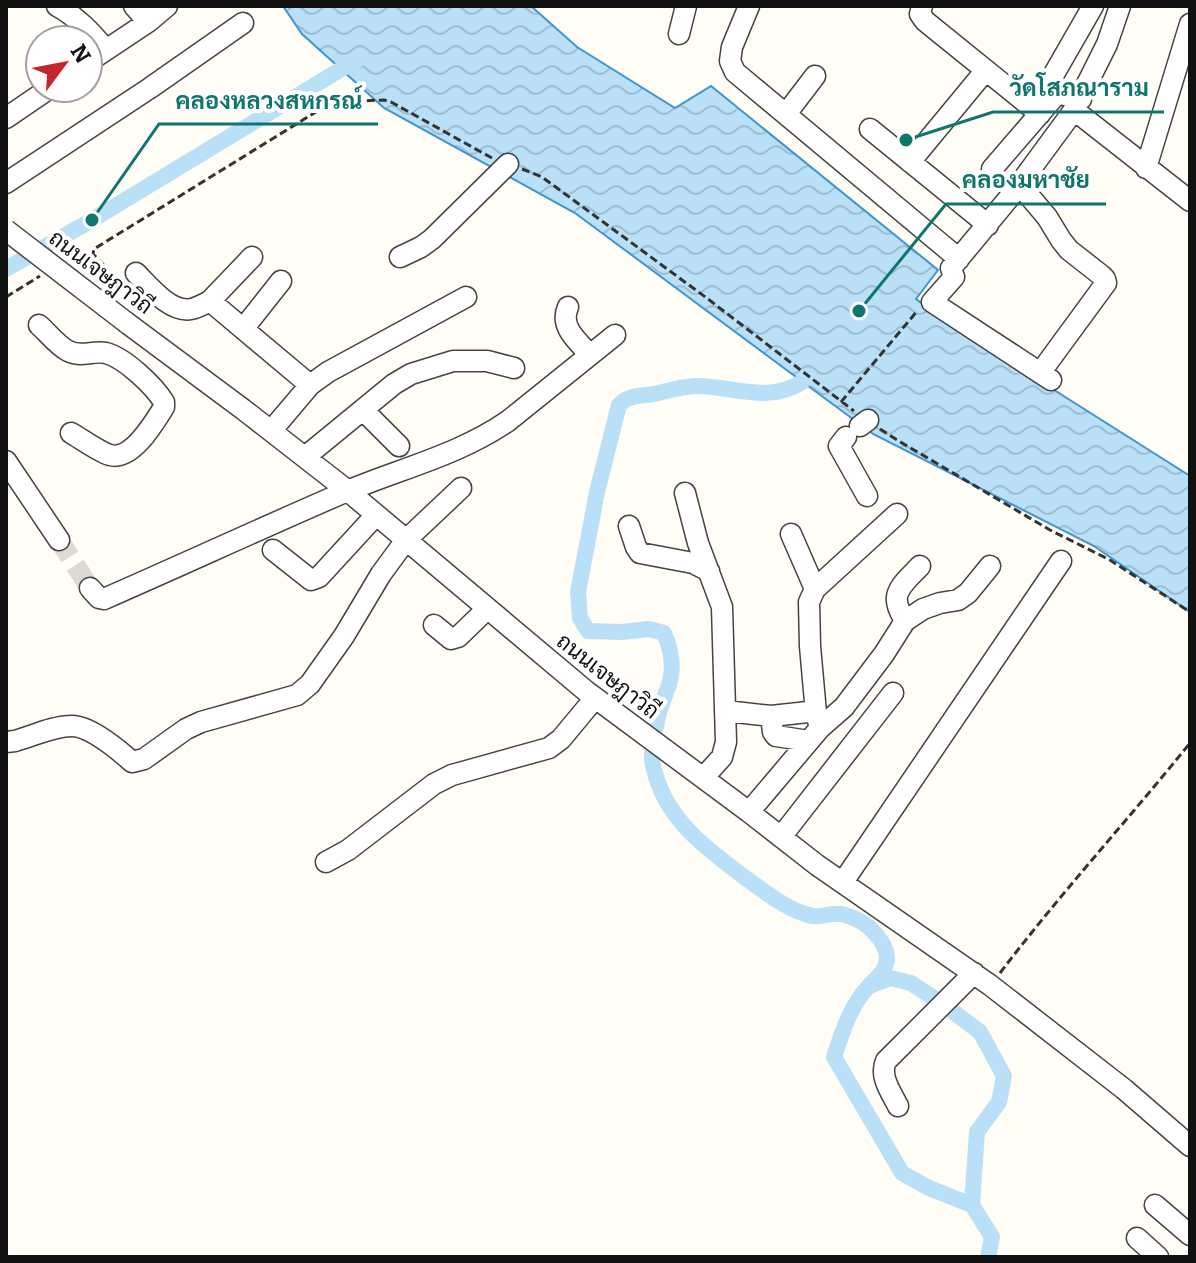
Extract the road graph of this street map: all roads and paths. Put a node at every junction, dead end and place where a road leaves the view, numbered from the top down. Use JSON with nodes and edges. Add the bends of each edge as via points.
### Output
{"nodes":[{"id":1,"x":57,"y":6,"type":"edge"},
{"id":2,"x":167,"y":6,"type":"edge"},
{"id":3,"x":686,"y":6,"type":"edge"},
{"id":4,"x":749,"y":6,"type":"edge"},
{"id":5,"x":922,"y":6,"type":"edge"},
{"id":6,"x":1093,"y":6,"type":"edge"},
{"id":7,"x":1120,"y":6,"type":"edge"},
{"id":8,"x":141,"y":14,"type":"edge"},
{"id":9,"x":243,"y":23,"type":"dead end"},
{"id":10,"x":1190,"y":24,"type":"edge"},
{"id":11,"x":679,"y":34,"type":"dead end"},
{"id":12,"x":106,"y":50,"type":"joint"},
{"id":13,"x":986,"y":70,"type":"junction"},
{"id":14,"x":815,"y":76,"type":"dead end"},
{"id":15,"x":27,"y":104,"type":"edge"},
{"id":16,"x":1077,"y":105,"type":"junction"},
{"id":17,"x":1037,"y":112,"type":"junction"},
{"id":18,"x":786,"y":114,"type":"junction"},
{"id":19,"x":6,"y":118,"type":"edge"},
{"id":20,"x":870,"y":129,"type":"dead end"},
{"id":21,"x":910,"y":162,"type":"junction"},
{"id":22,"x":508,"y":164,"type":"dead end"},
{"id":23,"x":1146,"y":168,"type":"junction"},
{"id":24,"x":992,"y":169,"type":"dead end"},
{"id":25,"x":6,"y":183,"type":"edge"},
{"id":26,"x":1019,"y":184,"type":"junction"},
{"id":27,"x":1190,"y":201,"type":"edge"},
{"id":28,"x":988,"y":225,"type":"junction"},
{"id":29,"x":6,"y":230,"type":"edge"},
{"id":30,"x":252,"y":257,"type":"dead end"},
{"id":31,"x":400,"y":257,"type":"dead end"},
{"id":32,"x":959,"y":259,"type":"junction"},
{"id":33,"x":136,"y":273,"type":"dead end"},
{"id":34,"x":281,"y":281,"type":"dead end"},
{"id":35,"x":466,"y":297,"type":"dead end"},
{"id":36,"x":210,"y":301,"type":"junction"},
{"id":37,"x":924,"y":301,"type":"dead end"},
{"id":38,"x":568,"y":307,"type":"dead end"},
{"id":39,"x":39,"y":325,"type":"dead end"},
{"id":40,"x":243,"y":329,"type":"junction"},
{"id":41,"x":615,"y":335,"type":"dead end"},
{"id":42,"x":164,"y":351,"type":"junction"},
{"id":43,"x":590,"y":355,"type":"junction"},
{"id":44,"x":514,"y":368,"type":"dead end"},
{"id":45,"x":142,"y":376,"type":"junction"},
{"id":46,"x":310,"y":385,"type":"junction"},
{"id":47,"x":841,"y":402,"type":"dead end"},
{"id":48,"x":363,"y":410,"type":"junction"},
{"id":49,"x":858,"y":428,"type":"joint"},
{"id":50,"x":271,"y":431,"type":"junction"},
{"id":51,"x":71,"y":433,"type":"dead end"},
{"id":52,"x":399,"y":446,"type":"dead end"},
{"id":53,"x":305,"y":457,"type":"junction"},
{"id":54,"x":6,"y":461,"type":"edge"},
{"id":55,"x":461,"y":488,"type":"dead end"},
{"id":56,"x":348,"y":491,"type":"junction"},
{"id":57,"x":685,"y":493,"type":"dead end"},
{"id":58,"x":867,"y":496,"type":"dead end"},
{"id":59,"x":897,"y":514,"type":"dead end"},
{"id":60,"x":376,"y":515,"type":"junction"},
{"id":61,"x":629,"y":526,"type":"dead end"},
{"id":62,"x":791,"y":534,"type":"dead end"},
{"id":63,"x":59,"y":540,"type":"tunnel mouth"},
{"id":64,"x":406,"y":540,"type":"junction"},
{"id":65,"x":273,"y":550,"type":"dead end"},
{"id":66,"x":1061,"y":561,"type":"dead end"},
{"id":67,"x":920,"y":566,"type":"dead end"},
{"id":68,"x":990,"y":566,"type":"dead end"},
{"id":69,"x":709,"y":571,"type":"junction"},
{"id":70,"x":90,"y":588,"type":"dead end"},
{"id":71,"x":815,"y":589,"type":"junction"},
{"id":72,"x":487,"y":609,"type":"junction"},
{"id":73,"x":1190,"y":612,"type":"edge"},
{"id":74,"x":905,"y":621,"type":"junction"},
{"id":75,"x":434,"y":625,"type":"dead end"},
{"id":76,"x":893,"y":693,"type":"dead end"},
{"id":77,"x":595,"y":698,"type":"junction"},
{"id":78,"x":726,"y":711,"type":"junction"},
{"id":79,"x":771,"y":716,"type":"junction"},
{"id":80,"x":812,"y":727,"type":"junction"},
{"id":81,"x":6,"y":742,"type":"edge"},
{"id":82,"x":1190,"y":743,"type":"edge"},
{"id":83,"x":703,"y":778,"type":"junction"},
{"id":84,"x":749,"y":812,"type":"junction"},
{"id":85,"x":781,"y":837,"type":"junction"},
{"id":86,"x":326,"y":862,"type":"dead end"},
{"id":87,"x":843,"y":882,"type":"junction"},
{"id":88,"x":982,"y":979,"type":"junction"},
{"id":89,"x":898,"y":1106,"type":"dead end"},
{"id":90,"x":1190,"y":1146,"type":"edge"},
{"id":91,"x":1155,"y":1205,"type":"dead end"},
{"id":92,"x":1190,"y":1235,"type":"edge"},
{"id":93,"x":1137,"y":1238,"type":"dead end"},
{"id":94,"x":1158,"y":1257,"type":"edge"}],
"edges":[{"from":1,"to":12,"type":"street","via":[[91,31]]},
{"from":2,"to":8,"type":"street"},
{"from":3,"to":11,"type":"street"},
{"from":4,"to":18,"type":"street","via":[[730,61],[735,72]]},
{"from":5,"to":13,"type":"street","via":[[925,21]]},
{"from":6,"to":17,"type":"street"},
{"from":7,"to":16,"type":"street"},
{"from":8,"to":12,"type":"street"},
{"from":9,"to":25,"type":"street"},
{"from":10,"to":23,"type":"street"},
{"from":13,"to":17,"type":"street"},
{"from":13,"to":21,"type":"street"},
{"from":14,"to":18,"type":"street"},
{"from":15,"to":19,"type":"street"},
{"from":16,"to":17,"type":"street","via":[[1061,94]]},
{"from":16,"to":23,"type":"street"},
{"from":16,"to":26,"type":"street"},
{"from":17,"to":24,"type":"street"},
{"from":18,"to":32,"type":"street"},
{"from":20,"to":21,"type":"street"},
{"from":21,"to":28,"type":"street"},
{"from":22,"to":31,"type":"street","via":[[432,239]]},
{"from":23,"to":27,"type":"street"},
{"from":26,"to":28,"type":"street"},
{"from":26,"to":32,"type":"street","via":[[1069,250],[1106,283],[1045,377],[933,304],[954,277],[951,268]]},
{"from":28,"to":32,"type":"street"},
{"from":29,"to":42,"type":"street","name":"ถนนเจษฎาวิถี","bridge":true},
{"from":30,"to":36,"type":"street"},
{"from":33,"to":36,"type":"street","via":[[180,309]]},
{"from":34,"to":40,"type":"street"},
{"from":35,"to":46,"type":"street"},
{"from":36,"to":40,"type":"street"},
{"from":37,"to":47,"type":"path"},
{"from":38,"to":43,"type":"street","via":[[567,328]]},
{"from":39,"to":45,"type":"street","via":[[69,352],[106,353]]},
{"from":40,"to":46,"type":"street"},
{"from":41,"to":43,"type":"street"},
{"from":42,"to":45,"type":"street"},
{"from":42,"to":50,"type":"street","name":"ถนนเจษฎาวิถี"},
{"from":43,"to":56,"type":"street","via":[[495,430]]},
{"from":44,"to":48,"type":"street","via":[[453,361],[427,368],[394,384]]},
{"from":45,"to":51,"type":"street","via":[[164,407],[133,449],[110,456]]},
{"from":46,"to":50,"type":"street"},
{"from":48,"to":52,"type":"street"},
{"from":48,"to":53,"type":"street"},
{"from":49,"to":58,"type":"street","via":[[839,446]]},
{"from":49,"to":73,"type":"path","via":[[897,440],[1110,560]]},
{"from":50,"to":53,"type":"street","name":"ถนนเจษฎาวิถี"},
{"from":53,"to":56,"type":"street","name":"ถนนเจษฎาวิถี"},
{"from":54,"to":63,"type":"street"},
{"from":55,"to":64,"type":"street"},
{"from":56,"to":60,"type":"street","name":"ถนนเจษฎาวิถี"},
{"from":56,"to":70,"type":"street","via":[[104,599]]},
{"from":57,"to":69,"type":"street"},
{"from":59,"to":71,"type":"street"},
{"from":60,"to":64,"type":"street","name":"ถนนเจษฎาวิถี"},
{"from":60,"to":65,"type":"street","via":[[311,580]]},
{"from":61,"to":69,"type":"street","via":[[640,553]]},
{"from":62,"to":71,"type":"street"},
{"from":64,"to":72,"type":"street","name":"ถนนเจษฎาวิถี"},
{"from":64,"to":81,"type":"street","via":[[344,636],[297,695],[201,722],[132,762],[85,728],[71,726]]},
{"from":66,"to":87,"type":"street"},
{"from":67,"to":74,"type":"street","via":[[896,597]]},
{"from":68,"to":74,"type":"street","via":[[958,600],[923,609]]},
{"from":69,"to":78,"type":"street","via":[[722,607]]},
{"from":71,"to":80,"type":"street","via":[[809,602],[816,713]]},
{"from":72,"to":75,"type":"street","via":[[458,637],[451,639]]},
{"from":72,"to":77,"type":"street","name":"ถนนเจษฎาวิถี"},
{"from":74,"to":80,"type":"street","via":[[844,707]]},
{"from":76,"to":85,"type":"street"},
{"from":77,"to":83,"type":"street","name":"ถนนเจษฎาวิถี"},
{"from":77,"to":86,"type":"street","via":[[549,748],[434,784]]},
{"from":78,"to":79,"type":"street"},
{"from":78,"to":83,"type":"street","via":[[722,757]]},
{"from":79,"to":80,"type":"street"},
{"from":79,"to":80,"type":"street","via":[[776,736]]},
{"from":80,"to":84,"type":"street"},
{"from":82,"to":88,"type":"path","via":[[998,976]]},
{"from":83,"to":84,"type":"street","name":"ถนนเจษฎาวิถี"},
{"from":84,"to":85,"type":"street","name":"ถนนเจษฎาวิถี"},
{"from":85,"to":87,"type":"street","name":"ถนนเจษฎาวิถี"},
{"from":87,"to":88,"type":"street","name":"ถนนเจษฎาวิถี"},
{"from":88,"to":89,"type":"street","via":[[886,1061],[884,1078]]},
{"from":88,"to":90,"type":"street","name":"ถนนเจษฎาวิถี"},
{"from":91,"to":92,"type":"street"},
{"from":93,"to":94,"type":"street"}]}
